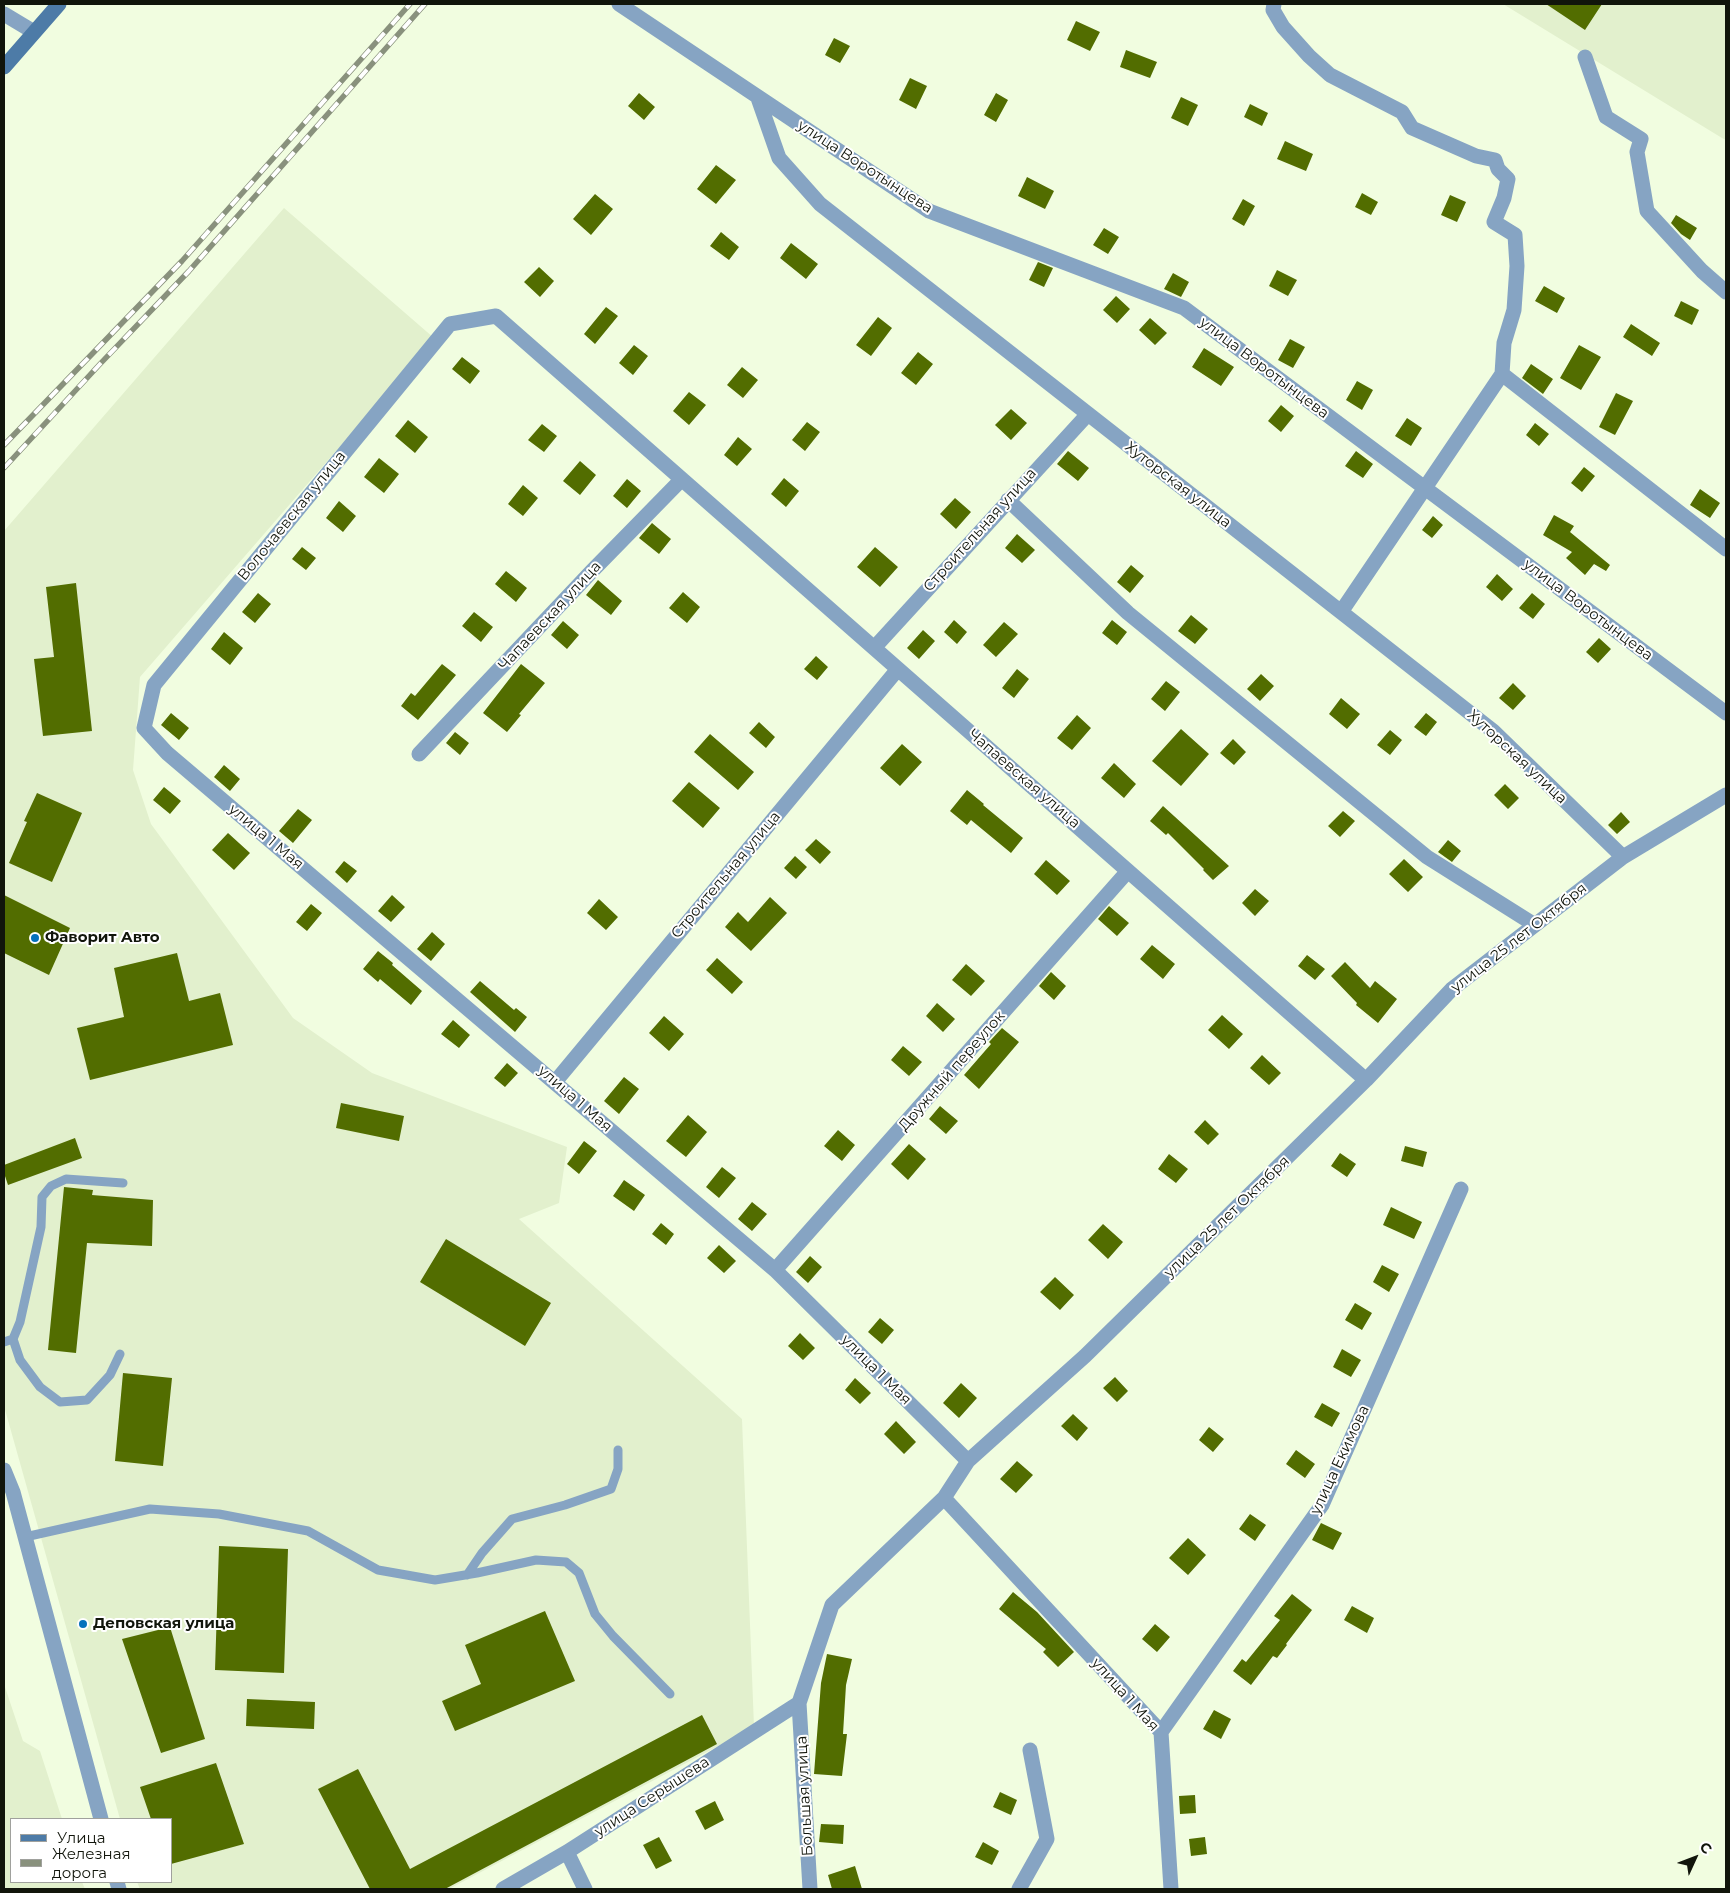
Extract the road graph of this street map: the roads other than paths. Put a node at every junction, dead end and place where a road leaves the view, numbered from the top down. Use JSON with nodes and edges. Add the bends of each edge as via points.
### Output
{"nodes":[{"id":1,"x":59,"y":4,"type":"edge"},
{"id":2,"x":619,"y":4,"type":"edge"},
{"id":3,"x":1274,"y":4,"type":"edge"},
{"id":4,"x":4,"y":14,"type":"edge"},
{"id":5,"x":34,"y":32,"type":"junction"},
{"id":6,"x":1585,"y":57,"type":"dead end"},
{"id":7,"x":4,"y":67,"type":"edge"},
{"id":8,"x":758,"y":98,"type":"junction"},
{"id":9,"x":1726,"y":292,"type":"edge"},
{"id":10,"x":496,"y":316,"type":"joint"},
{"id":11,"x":1502,"y":374,"type":"junction"},
{"id":12,"x":1088,"y":414,"type":"junction"},
{"id":13,"x":682,"y":479,"type":"junction"},
{"id":14,"x":1425,"y":488,"type":"junction"},
{"id":15,"x":1008,"y":500,"type":"junction"},
{"id":16,"x":1726,"y":549,"type":"edge"},
{"id":17,"x":1341,"y":612,"type":"junction"},
{"id":18,"x":874,"y":648,"type":"junction"},
{"id":19,"x":898,"y":668,"type":"junction"},
{"id":20,"x":1726,"y":713,"type":"edge"},
{"id":21,"x":167,"y":753,"type":"joint"},
{"id":22,"x":419,"y":754,"type":"dead end"},
{"id":23,"x":1726,"y":795,"type":"edge"},
{"id":24,"x":1623,"y":857,"type":"junction"},
{"id":25,"x":1128,"y":871,"type":"junction"},
{"id":26,"x":1535,"y":925,"type":"junction"},
{"id":27,"x":1366,"y":1080,"type":"junction"},
{"id":28,"x":555,"y":1082,"type":"junction"},
{"id":29,"x":123,"y":1183,"type":"dead end"},
{"id":30,"x":1461,"y":1190,"type":"dead end"},
{"id":31,"x":775,"y":1270,"type":"junction"},
{"id":32,"x":13,"y":1339,"type":"junction"},
{"id":33,"x":4,"y":1342,"type":"edge"},
{"id":34,"x":120,"y":1354,"type":"dead end"},
{"id":35,"x":618,"y":1450,"type":"dead end"},
{"id":36,"x":968,"y":1461,"type":"junction"},
{"id":37,"x":4,"y":1470,"type":"edge"},
{"id":38,"x":944,"y":1498,"type":"junction"},
{"id":39,"x":25,"y":1538,"type":"junction"},
{"id":40,"x":467,"y":1575,"type":"junction"},
{"id":41,"x":670,"y":1694,"type":"dead end"},
{"id":42,"x":799,"y":1703,"type":"junction"},
{"id":43,"x":1161,"y":1732,"type":"junction"},
{"id":44,"x":1030,"y":1750,"type":"dead end"},
{"id":45,"x":101,"y":1818,"type":"edge"},
{"id":46,"x":567,"y":1852,"type":"junction"},
{"id":47,"x":503,"y":1889,"type":"edge"},
{"id":48,"x":586,"y":1889,"type":"edge"},
{"id":49,"x":810,"y":1889,"type":"edge"},
{"id":50,"x":1019,"y":1889,"type":"edge"},
{"id":51,"x":1171,"y":1889,"type":"edge"}],
"edges":[{"from":1,"to":5,"type":"main road"},
{"from":2,"to":8,"type":"street","name":"улица Воротынцева"},
{"from":3,"to":11,"type":"street","via":[[1273,10],[1283,27],[1330,75],[1402,112],[1412,128],[1476,156],[1495,160],[1508,179],[1494,222],[1515,235],[1514,310],[1504,343]]},
{"from":4,"to":5,"type":"street"},
{"from":5,"to":7,"type":"main road"},
{"from":6,"to":9,"type":"street","via":[[1606,117],[1640,139],[1638,152],[1647,210],[1702,271]]},
{"from":8,"to":12,"type":"street","name":"Хуторская улица","via":[[779,158],[820,204]]},
{"from":8,"to":14,"type":"street","name":"улица Воротынцева","via":[[928,211],[1184,308]]},
{"from":10,"to":13,"type":"street","name":"Чапаевская улица"},
{"from":10,"to":21,"type":"street","name":"Волочаевская улица","via":[[450,324],[154,684],[144,728]]},
{"from":11,"to":14,"type":"street"},
{"from":11,"to":16,"type":"street"},
{"from":12,"to":15,"type":"street","name":"Строительная улица"},
{"from":12,"to":17,"type":"street","name":"Хуторская улица"},
{"from":13,"to":18,"type":"street","name":"Чапаевская улица"},
{"from":13,"to":22,"type":"street","name":"Чапаевская улица"},
{"from":14,"to":17,"type":"street"},
{"from":14,"to":20,"type":"street","name":"улица Воротынцева"},
{"from":15,"to":18,"type":"street","name":"Строительная улица"},
{"from":15,"to":26,"type":"street","via":[[1128,613],[1427,857]]},
{"from":17,"to":24,"type":"street","name":"Хуторская улица","via":[[1493,731]]},
{"from":18,"to":19,"type":"street","name":"Чапаевская улица"},
{"from":19,"to":25,"type":"street","name":"Чапаевская улица"},
{"from":19,"to":28,"type":"street","name":"Строительная улица"},
{"from":21,"to":28,"type":"street","name":"улица 1 Мая"},
{"from":23,"to":24,"type":"street","name":"улица 25 лет Октября"},
{"from":24,"to":26,"type":"street","name":"улица 25 лет Октября"},
{"from":25,"to":27,"type":"street","name":"Чапаевская улица"},
{"from":25,"to":31,"type":"street","name":"Дружный переулок"},
{"from":26,"to":27,"type":"street","name":"улица 25 лет Октября","via":[[1452,989]]},
{"from":27,"to":36,"type":"street","name":"улица 25 лет Октября","via":[[1086,1356]]},
{"from":28,"to":31,"type":"street","name":"улица 1 Мая"},
{"from":29,"to":32,"type":"lane","via":[[66,1179],[51,1186],[42,1197],[41,1227],[20,1322]]},
{"from":30,"to":43,"type":"street","name":"улица Екимова","via":[[1322,1505]]},
{"from":31,"to":36,"type":"street","name":"улица 1 Мая"},
{"from":32,"to":33,"type":"lane"},
{"from":32,"to":34,"type":"lane","via":[[20,1360],[40,1387],[60,1402],[87,1400],[110,1375]]},
{"from":35,"to":40,"type":"lane","via":[[618,1469],[611,1489],[512,1519]]},
{"from":36,"to":38,"type":"street","name":"улица 25 лет Октября"},
{"from":37,"to":39,"type":"street"},
{"from":38,"to":42,"type":"street","name":"улица 25 лет Октября","via":[[832,1605]]},
{"from":38,"to":43,"type":"street","name":"улица 1 Мая"},
{"from":39,"to":40,"type":"lane","via":[[150,1509],[209,1513],[308,1531],[378,1570],[435,1580]]},
{"from":39,"to":45,"type":"street"},
{"from":40,"to":41,"type":"lane","via":[[536,1560],[566,1562],[579,1573],[595,1614]]},
{"from":42,"to":46,"type":"street","name":"улица Серышева"},
{"from":42,"to":49,"type":"street","name":"Большая улица"},
{"from":43,"to":51,"type":"street","name":"улица 1 Мая"},
{"from":44,"to":50,"type":"street","via":[[1047,1839]]},
{"from":46,"to":47,"type":"street","name":"улица Серышева"},
{"from":46,"to":48,"type":"street"}]}
